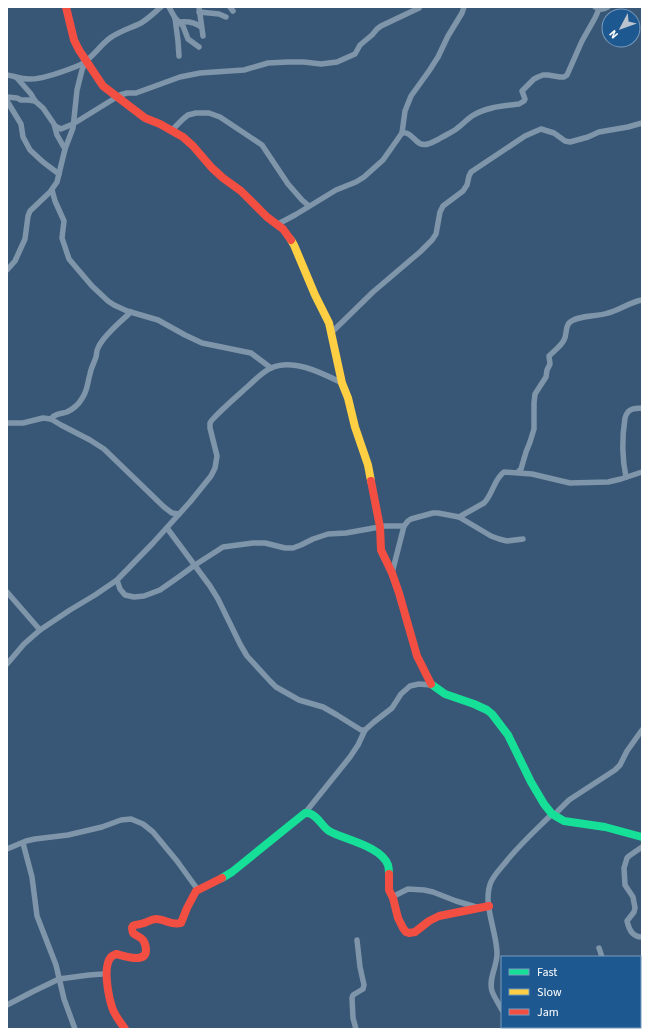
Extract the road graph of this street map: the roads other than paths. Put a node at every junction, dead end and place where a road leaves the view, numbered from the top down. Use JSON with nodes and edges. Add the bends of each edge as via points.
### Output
{"nodes":[{"id":1,"x":66,"y":7,"type":"edge"},
{"id":2,"x":161,"y":7,"type":"edge"},
{"id":3,"x":169,"y":7,"type":"edge"},
{"id":4,"x":464,"y":7,"type":"edge"},
{"id":5,"x":608,"y":7,"type":"edge"},
{"id":6,"x":419,"y":8,"type":"edge"},
{"id":7,"x":597,"y":8,"type":"edge"},
{"id":8,"x":199,"y":10,"type":"edge"},
{"id":9,"x":226,"y":17,"type":"dead end"},
{"id":10,"x":177,"y":20,"type":"junction"},
{"id":11,"x":202,"y":27,"type":"junction"},
{"id":12,"x":203,"y":36,"type":"dead end"},
{"id":13,"x":199,"y":47,"type":"dead end"},
{"id":14,"x":179,"y":56,"type":"dead end"},
{"id":15,"x":85,"y":62,"type":"junction"},
{"id":16,"x":7,"y":75,"type":"edge"},
{"id":17,"x":16,"y":77,"type":"junction"},
{"id":18,"x":7,"y":97,"type":"edge"},
{"id":19,"x":117,"y":97,"type":"junction"},
{"id":20,"x":7,"y":101,"type":"edge"},
{"id":21,"x":35,"y":101,"type":"junction"},
{"id":22,"x":642,"y":123,"type":"edge"},
{"id":23,"x":73,"y":124,"type":"junction"},
{"id":24,"x":55,"y":126,"type":"junction"},
{"id":25,"x":171,"y":131,"type":"junction"},
{"id":26,"x":402,"y":133,"type":"junction"},
{"id":27,"x":65,"y":149,"type":"junction"},
{"id":28,"x":59,"y":174,"type":"junction"},
{"id":29,"x":52,"y":190,"type":"junction"},
{"id":30,"x":309,"y":206,"type":"junction"},
{"id":31,"x":278,"y":224,"type":"junction"},
{"id":32,"x":7,"y":270,"type":"edge"},
{"id":33,"x":642,"y":300,"type":"edge"},
{"id":34,"x":130,"y":312,"type":"junction"},
{"id":35,"x":331,"y":333,"type":"junction"},
{"id":36,"x":271,"y":368,"type":"junction"},
{"id":37,"x":342,"y":383,"type":"junction"},
{"id":38,"x":642,"y":408,"type":"edge"},
{"id":39,"x":51,"y":419,"type":"junction"},
{"id":40,"x":7,"y":423,"type":"edge"},
{"id":41,"x":518,"y":472,"type":"junction"},
{"id":42,"x":642,"y":472,"type":"edge"},
{"id":43,"x":626,"y":477,"type":"junction"},
{"id":44,"x":179,"y":514,"type":"junction"},
{"id":45,"x":459,"y":517,"type":"junction"},
{"id":46,"x":404,"y":526,"type":"junction"},
{"id":47,"x":380,"y":527,"type":"junction"},
{"id":48,"x":167,"y":528,"type":"junction"},
{"id":49,"x":523,"y":539,"type":"dead end"},
{"id":50,"x":195,"y":565,"type":"junction"},
{"id":51,"x":392,"y":573,"type":"junction"},
{"id":52,"x":117,"y":580,"type":"junction"},
{"id":53,"x":7,"y":592,"type":"edge"},
{"id":54,"x":40,"y":630,"type":"junction"},
{"id":55,"x":7,"y":664,"type":"edge"},
{"id":56,"x":431,"y":685,"type":"junction"},
{"id":57,"x":365,"y":730,"type":"junction"},
{"id":58,"x":642,"y":730,"type":"edge"},
{"id":59,"x":305,"y":812,"type":"junction"},
{"id":60,"x":553,"y":814,"type":"junction"},
{"id":61,"x":642,"y":837,"type":"edge"},
{"id":62,"x":23,"y":842,"type":"junction"},
{"id":63,"x":642,"y":847,"type":"edge"},
{"id":64,"x":7,"y":849,"type":"edge"},
{"id":65,"x":198,"y":890,"type":"junction"},
{"id":66,"x":392,"y":897,"type":"junction"},
{"id":67,"x":489,"y":906,"type":"junction"},
{"id":68,"x":478,"y":908,"type":"junction"},
{"id":69,"x":642,"y":937,"type":"edge"},
{"id":70,"x":357,"y":940,"type":"dead end"},
{"id":71,"x":599,"y":948,"type":"dead end"},
{"id":72,"x":602,"y":956,"type":"edge"},
{"id":73,"x":107,"y":972,"type":"junction"},
{"id":74,"x":59,"y":979,"type":"junction"},
{"id":75,"x":7,"y":1005,"type":"edge"},
{"id":76,"x":501,"y":1008,"type":"edge"},
{"id":77,"x":75,"y":1029,"type":"edge"},
{"id":78,"x":125,"y":1029,"type":"edge"},
{"id":79,"x":356,"y":1029,"type":"edge"}],
"edges":[{"from":1,"to":15,"type":"street","via":[[74,40]]},
{"from":2,"to":15,"type":"street","via":[[145,20],[110,38]]},
{"from":3,"to":10,"type":"street"},
{"from":4,"to":26,"type":"street","via":[[438,57],[411,96],[405,111]]},
{"from":5,"to":7,"type":"street","via":[[604,10]]},
{"from":6,"to":19,"type":"street","via":[[381,26],[360,44],[355,54],[337,62],[261,64],[244,70],[180,77]]},
{"from":7,"to":26,"type":"street","via":[[595,18],[564,77],[538,77],[522,91],[525,99],[519,104],[479,112],[429,144],[420,144],[407,132]]},
{"from":8,"to":9,"type":"street"},
{"from":8,"to":11,"type":"street"},
{"from":10,"to":11,"type":"street"},
{"from":10,"to":13,"type":"street","via":[[188,39]]},
{"from":10,"to":14,"type":"street"},
{"from":11,"to":12,"type":"street"},
{"from":15,"to":17,"type":"street","via":[[68,70],[36,78]]},
{"from":15,"to":19,"type":"street","via":[[103,86]]},
{"from":15,"to":23,"type":"street","via":[[77,90]]},
{"from":16,"to":17,"type":"street"},
{"from":17,"to":21,"type":"street"},
{"from":18,"to":21,"type":"street"},
{"from":19,"to":23,"type":"street"},
{"from":19,"to":25,"type":"street","via":[[145,118]]},
{"from":20,"to":28,"type":"street","via":[[22,124],[23,137],[30,150]]},
{"from":21,"to":24,"type":"street"},
{"from":22,"to":35,"type":"street","via":[[599,132],[570,142],[544,129],[536,130],[471,172],[463,191],[443,206],[432,240]]},
{"from":23,"to":24,"type":"street","via":[[64,128]]},
{"from":23,"to":27,"type":"street"},
{"from":24,"to":27,"type":"street"},
{"from":25,"to":30,"type":"street","via":[[188,115],[196,112],[209,112],[220,117],[262,145],[288,184]]},
{"from":25,"to":31,"type":"street","via":[[183,137],[212,168]]},
{"from":26,"to":30,"type":"street","via":[[382,160],[364,177]]},
{"from":27,"to":28,"type":"street"},
{"from":28,"to":29,"type":"street"},
{"from":29,"to":32,"type":"street","via":[[30,211],[25,239],[15,261]]},
{"from":29,"to":34,"type":"street","via":[[63,218],[62,238],[71,261],[103,297]]},
{"from":30,"to":31,"type":"street"},
{"from":31,"to":35,"type":"street","via":[[294,245]]},
{"from":33,"to":41,"type":"street","via":[[608,313],[578,318],[568,324],[564,341],[549,356],[550,364],[546,377],[535,394],[534,429]]},
{"from":34,"to":36,"type":"street","via":[[158,320],[202,343],[246,351]]},
{"from":34,"to":39,"type":"street","via":[[98,347],[88,387],[80,402],[72,410]]},
{"from":35,"to":37,"type":"street"},
{"from":36,"to":37,"type":"street","via":[[285,365],[301,366]]},
{"from":36,"to":44,"type":"street","via":[[212,420],[210,428],[217,456],[215,468]]},
{"from":37,"to":47,"type":"street","via":[[368,465]]},
{"from":38,"to":43,"type":"street","via":[[630,410],[625,418],[623,464]]},
{"from":39,"to":40,"type":"street"},
{"from":39,"to":44,"type":"street","via":[[104,449],[164,507]]},
{"from":41,"to":43,"type":"street","via":[[570,483],[608,482]]},
{"from":41,"to":45,"type":"street","via":[[502,473],[488,500]]},
{"from":42,"to":43,"type":"street"},
{"from":44,"to":48,"type":"street"},
{"from":45,"to":46,"type":"street","via":[[433,513],[411,519]]},
{"from":45,"to":49,"type":"street","via":[[499,539]]},
{"from":46,"to":47,"type":"street"},
{"from":46,"to":51,"type":"street"},
{"from":47,"to":50,"type":"street","via":[[328,534],[293,548],[265,543],[223,547]]},
{"from":47,"to":51,"type":"street","via":[[381,548]]},
{"from":48,"to":50,"type":"street"},
{"from":48,"to":52,"type":"street"},
{"from":50,"to":52,"type":"street","via":[[160,590],[144,596],[125,595]]},
{"from":50,"to":57,"type":"street","via":[[218,599],[244,651],[276,687]]},
{"from":51,"to":56,"type":"street","via":[[417,656]]},
{"from":52,"to":54,"type":"street"},
{"from":53,"to":54,"type":"street"},
{"from":54,"to":55,"type":"street"},
{"from":56,"to":57,"type":"street","via":[[410,686],[392,708]]},
{"from":56,"to":60,"type":"street","via":[[445,694],[474,704],[492,714],[508,735],[531,782]]},
{"from":57,"to":59,"type":"street","via":[[350,757]]},
{"from":58,"to":60,"type":"street","via":[[615,770],[569,800]]},
{"from":59,"to":65,"type":"street","via":[[232,872]]},
{"from":59,"to":66,"type":"street","via":[[312,814],[331,832],[364,845],[381,856],[388,867]]},
{"from":60,"to":61,"type":"street","via":[[570,823],[605,827]]},
{"from":60,"to":67,"type":"street","via":[[513,852],[490,882]]},
{"from":62,"to":64,"type":"street"},
{"from":62,"to":65,"type":"street","via":[[87,831],[121,820],[135,820],[153,832]]},
{"from":62,"to":74,"type":"street","via":[[32,877],[37,916]]},
{"from":63,"to":69,"type":"street","via":[[627,858],[624,868],[625,885],[634,897],[635,908],[627,920],[628,928],[634,935]]},
{"from":65,"to":73,"type":"street","via":[[190,901],[181,923],[173,924],[154,919],[134,925],[132,933],[144,943],[145,954],[136,959],[113,954],[109,958]]},
{"from":66,"to":68,"type":"street","via":[[408,889],[424,890]]},
{"from":66,"to":68,"type":"street","via":[[403,929],[410,933],[440,916]]},
{"from":67,"to":68,"type":"street"},
{"from":67,"to":76,"type":"street","via":[[497,950],[491,987]]},
{"from":70,"to":79,"type":"street","via":[[364,987],[352,998],[352,1018]]},
{"from":71,"to":72,"type":"street"},
{"from":73,"to":74,"type":"street"},
{"from":73,"to":78,"type":"street","via":[[110,999]]},
{"from":74,"to":75,"type":"street"},
{"from":74,"to":77,"type":"street"}]}
